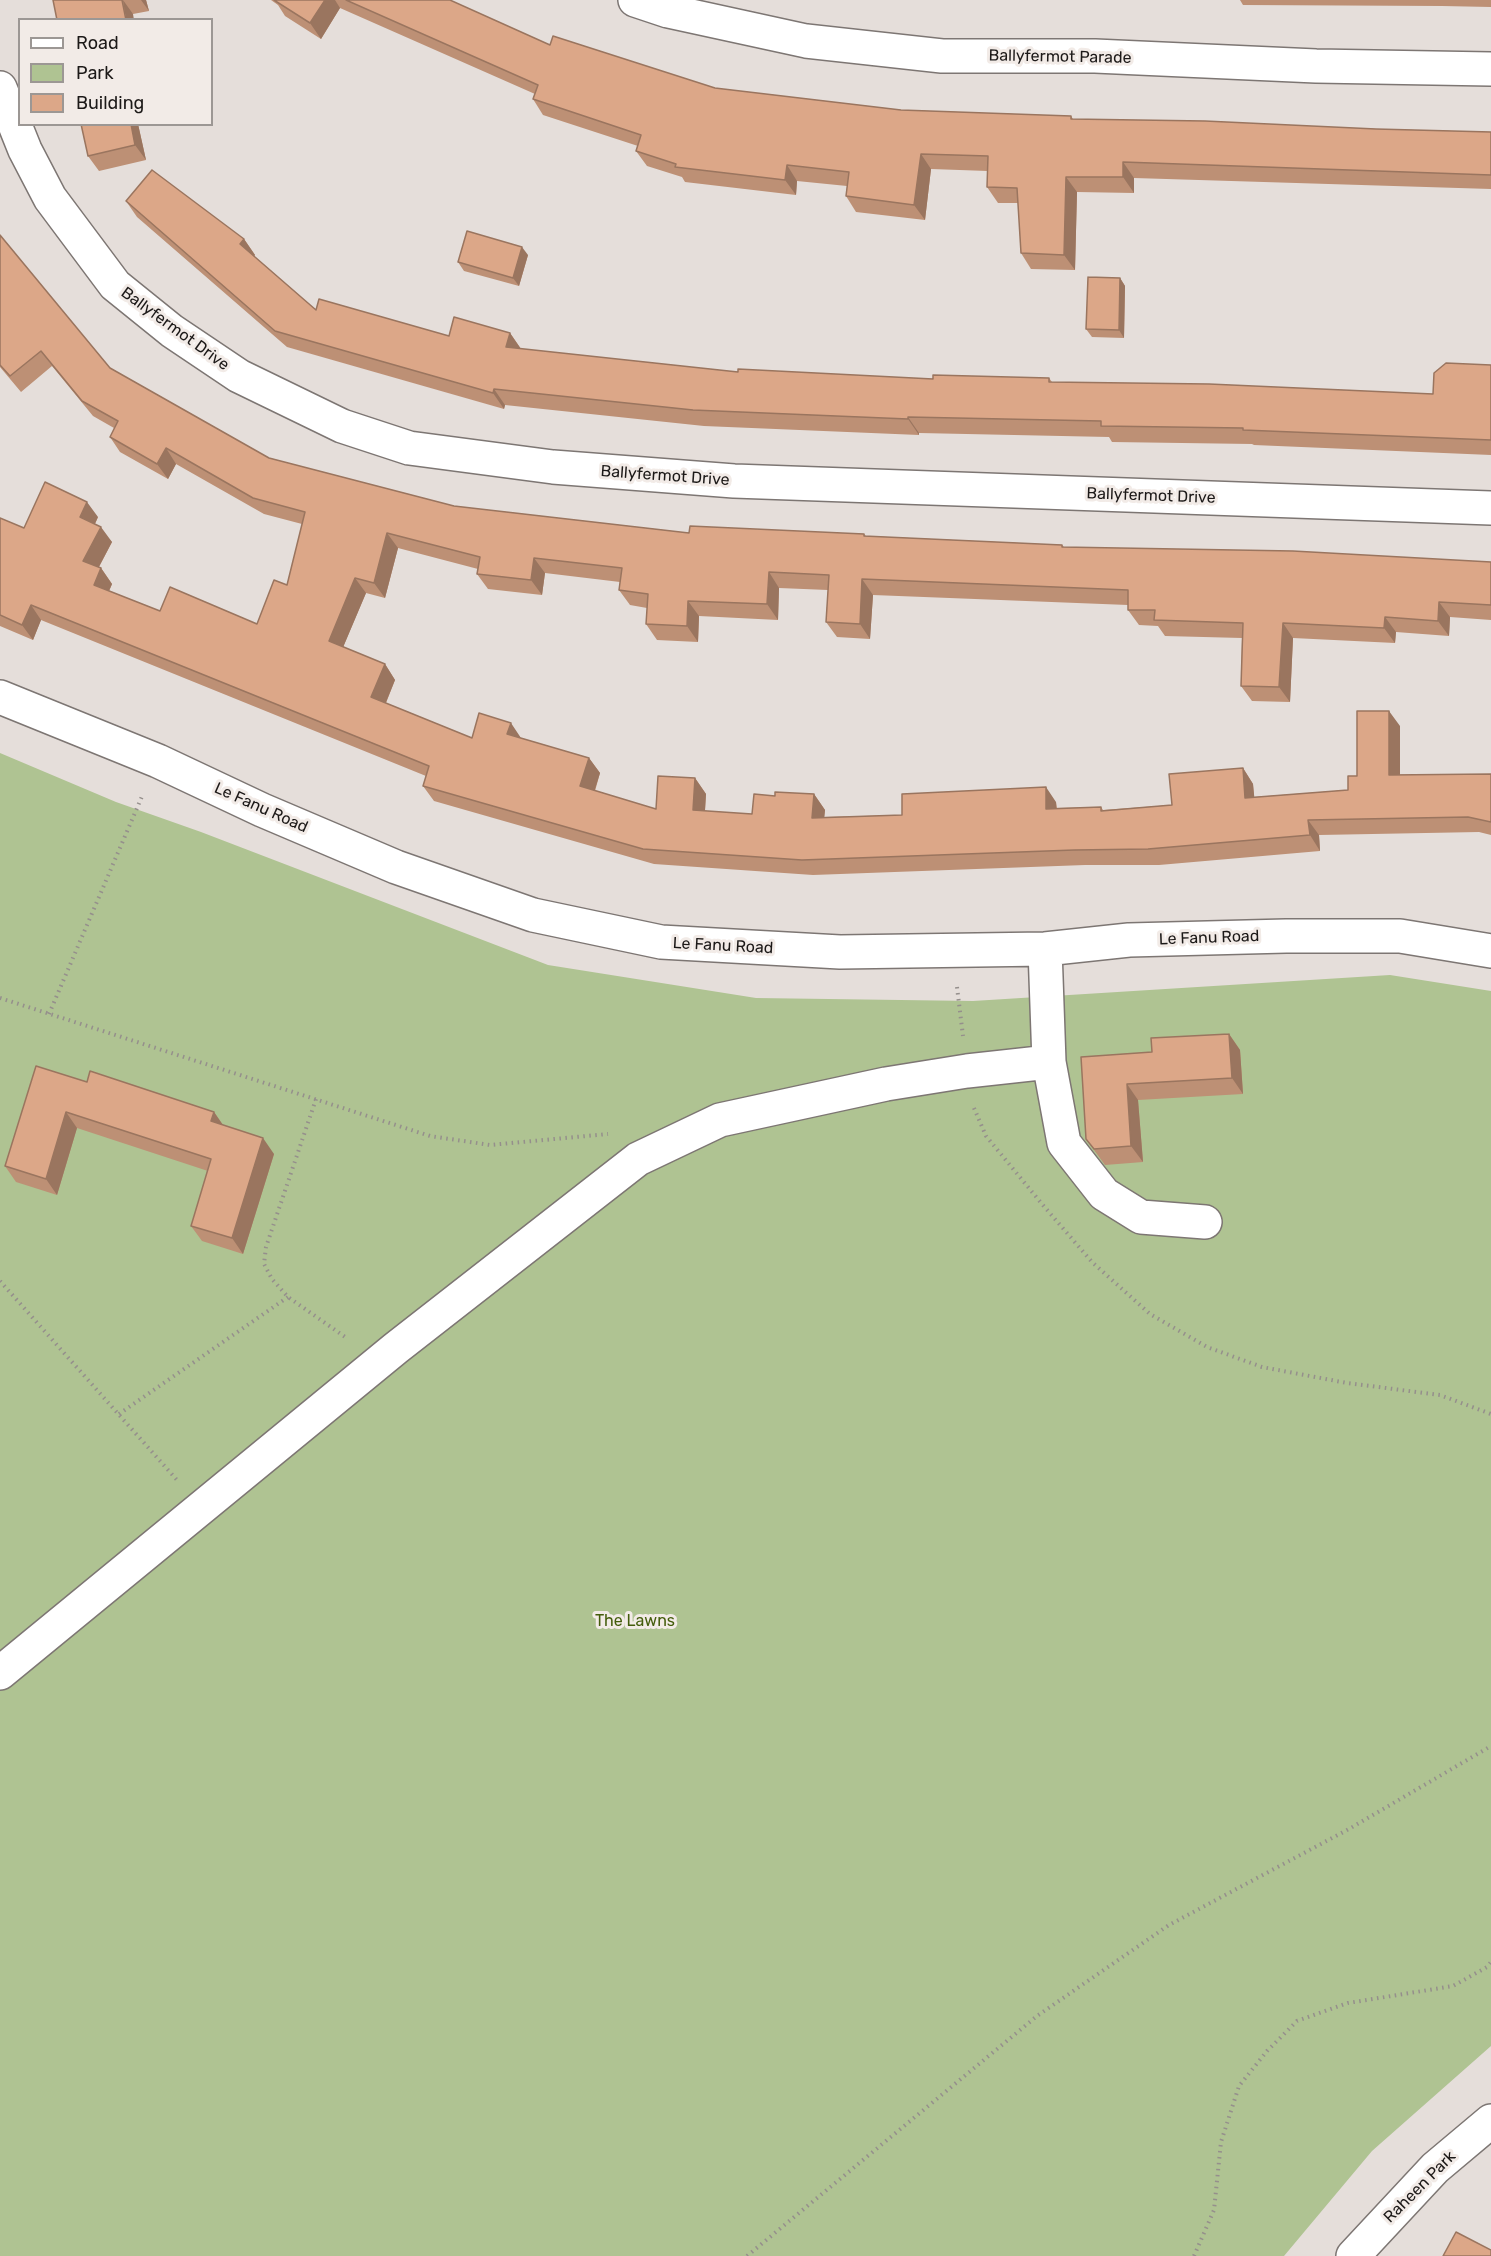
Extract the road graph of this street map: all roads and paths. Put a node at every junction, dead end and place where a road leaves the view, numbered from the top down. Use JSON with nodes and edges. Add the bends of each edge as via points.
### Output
{"nodes":[{"id":1,"x":635,"y":0,"type":"edge"},
{"id":2,"x":1491,"y":69,"type":"edge"},
{"id":3,"x":0,"y":87,"type":"edge"},
{"id":4,"x":1491,"y":508,"type":"edge"},
{"id":5,"x":0,"y":697,"type":"edge"},
{"id":6,"x":158,"y":761,"type":"junction"},
{"id":7,"x":1045,"y":949,"type":"junction"},
{"id":8,"x":953,"y":950,"type":"junction"},
{"id":9,"x":1491,"y":951,"type":"edge"},
{"id":10,"x":0,"y":998,"type":"edge"},
{"id":11,"x":49,"y":1014,"type":"junction"},
{"id":12,"x":1049,"y":1062,"type":"junction"},
{"id":13,"x":968,"y":1071,"type":"junction"},
{"id":14,"x":316,"y":1099,"type":"junction"},
{"id":15,"x":611,"y":1134,"type":"dead end"},
{"id":16,"x":1205,"y":1222,"type":"dead end"},
{"id":17,"x":0,"y":1281,"type":"edge"},
{"id":18,"x":288,"y":1297,"type":"junction"},
{"id":19,"x":380,"y":1362,"type":"junction"},
{"id":20,"x":119,"y":1414,"type":"junction"},
{"id":21,"x":1491,"y":1414,"type":"edge"},
{"id":22,"x":201,"y":1508,"type":"junction"},
{"id":23,"x":0,"y":1672,"type":"edge"},
{"id":24,"x":1491,"y":1746,"type":"edge"},
{"id":25,"x":1491,"y":1962,"type":"edge"},
{"id":26,"x":1491,"y":2121,"type":"edge"},
{"id":27,"x":747,"y":2256,"type":"edge"},
{"id":28,"x":1194,"y":2256,"type":"edge"},
{"id":29,"x":1353,"y":2256,"type":"edge"}],
"edges":[{"from":1,"to":2,"type":"street","name":"Ballyfermot Parade","via":[[668,11],[806,41],[942,56],[1095,56]]},
{"from":3,"to":4,"type":"street","name":"Ballyfermot Drive","via":[[25,150],[50,198],[115,285],[172,331],[239,376],[342,426],[409,448],[553,467],[734,481]]},
{"from":5,"to":6,"type":"street","name":"Le Fanu Road"},
{"from":6,"to":8,"type":"street","name":"Le Fanu Road","via":[[396,867],[533,915],[661,942],[840,952]]},
{"from":6,"to":11,"type":"path"},
{"from":7,"to":8,"type":"street","name":"Le Fanu Road"},
{"from":7,"to":9,"type":"street","name":"Le Fanu Road","via":[[1130,940],[1400,936]]},
{"from":7,"to":12,"type":"street"},
{"from":8,"to":13,"type":"path"},
{"from":10,"to":11,"type":"path"},
{"from":11,"to":14,"type":"path"},
{"from":12,"to":13,"type":"street"},
{"from":12,"to":16,"type":"street","via":[[1064,1143],[1104,1194],[1141,1217]]},
{"from":13,"to":19,"type":"street","via":[[886,1084],[720,1120],[638,1159]]},
{"from":13,"to":21,"type":"path","via":[[968,1095],[986,1136],[1092,1262],[1150,1314],[1207,1347],[1262,1367],[1440,1395]]},
{"from":14,"to":15,"type":"path","via":[[430,1136],[490,1145]]},
{"from":14,"to":18,"type":"path","via":[[266,1247],[264,1264]]},
{"from":17,"to":20,"type":"path"},
{"from":18,"to":19,"type":"path"},
{"from":18,"to":20,"type":"path"},
{"from":19,"to":22,"type":"street"},
{"from":20,"to":22,"type":"path"},
{"from":22,"to":23,"type":"street"},
{"from":24,"to":27,"type":"path","via":[[1349,1829],[1169,1925],[1037,2016]]},
{"from":25,"to":28,"type":"path","via":[[1454,1986],[1348,2003],[1297,2021],[1239,2086],[1221,2142],[1214,2210]]},
{"from":26,"to":29,"type":"street","name":"Raheen Park","via":[[1435,2168]]}]}
